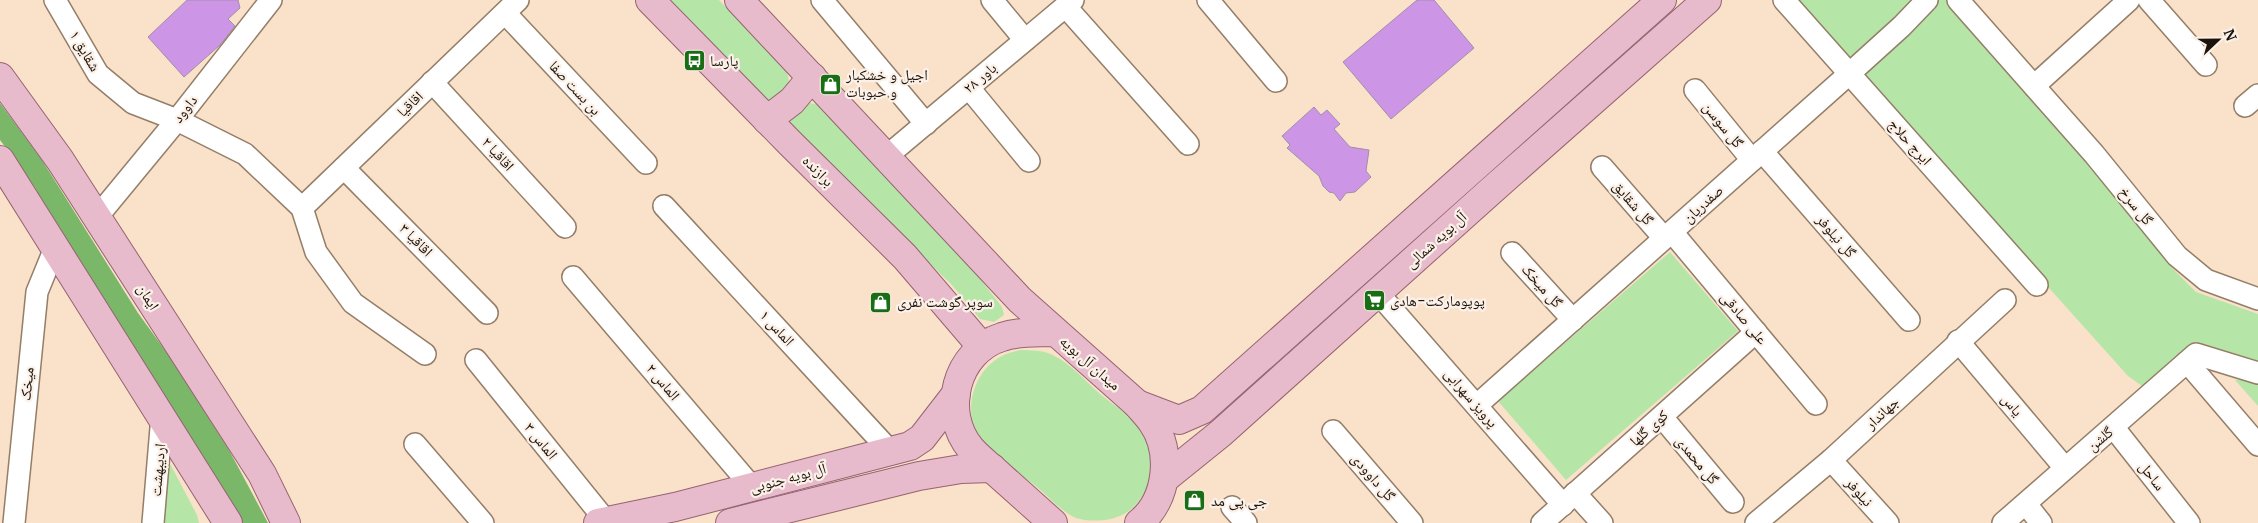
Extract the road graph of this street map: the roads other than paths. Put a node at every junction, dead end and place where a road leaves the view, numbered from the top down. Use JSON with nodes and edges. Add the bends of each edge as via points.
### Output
{"nodes":[{"id":1,"x":55,"y":0,"type":"edge"},
{"id":2,"x":271,"y":0,"type":"edge"},
{"id":3,"x":650,"y":0,"type":"edge"},
{"id":4,"x":739,"y":0,"type":"edge"},
{"id":5,"x":822,"y":0,"type":"edge"},
{"id":6,"x":992,"y":0,"type":"edge"},
{"id":7,"x":1208,"y":0,"type":"edge"},
{"id":8,"x":1662,"y":0,"type":"edge"},
{"id":9,"x":1707,"y":0,"type":"edge"},
{"id":10,"x":1784,"y":0,"type":"edge"},
{"id":11,"x":1927,"y":0,"type":"edge"},
{"id":12,"x":1958,"y":0,"type":"edge"},
{"id":13,"x":2129,"y":0,"type":"edge"},
{"id":14,"x":2149,"y":0,"type":"edge"},
{"id":15,"x":1070,"y":3,"type":"edge"},
{"id":16,"x":511,"y":7,"type":"edge"},
{"id":17,"x":1025,"y":40,"type":"junction"},
{"id":18,"x":2206,"y":65,"type":"dead end"},
{"id":19,"x":1849,"y":74,"type":"junction"},
{"id":20,"x":0,"y":77,"type":"edge"},
{"id":21,"x":812,"y":77,"type":"junction"},
{"id":22,"x":1276,"y":81,"type":"dead end"},
{"id":23,"x":432,"y":82,"type":"junction"},
{"id":24,"x":2034,"y":86,"type":"junction"},
{"id":25,"x":969,"y":88,"type":"junction"},
{"id":26,"x":1695,"y":90,"type":"dead end"},
{"id":27,"x":1550,"y":99,"type":"junction"},
{"id":28,"x":177,"y":120,"type":"junction"},
{"id":29,"x":767,"y":120,"type":"junction"},
{"id":30,"x":1568,"y":123,"type":"junction"},
{"id":31,"x":926,"y":124,"type":"junction"},
{"id":32,"x":1188,"y":144,"type":"dead end"},
{"id":33,"x":887,"y":156,"type":"junction"},
{"id":34,"x":1757,"y":156,"type":"junction"},
{"id":35,"x":0,"y":160,"type":"edge"},
{"id":36,"x":1029,"y":161,"type":"dead end"},
{"id":37,"x":646,"y":163,"type":"dead end"},
{"id":38,"x":1602,"y":167,"type":"dead end"},
{"id":39,"x":344,"y":168,"type":"junction"},
{"id":40,"x":664,"y":206,"type":"dead end"},
{"id":41,"x":302,"y":208,"type":"junction"},
{"id":42,"x":97,"y":217,"type":"junction"},
{"id":43,"x":565,"y":227,"type":"dead end"},
{"id":44,"x":1668,"y":235,"type":"junction"},
{"id":45,"x":55,"y":248,"type":"junction"},
{"id":46,"x":1512,"y":253,"type":"dead end"},
{"id":47,"x":573,"y":277,"type":"dead end"},
{"id":48,"x":2037,"y":284,"type":"dead end"},
{"id":49,"x":1377,"y":292,"type":"junction"},
{"id":50,"x":2258,"y":299,"type":"edge"},
{"id":51,"x":2005,"y":300,"type":"dead end"},
{"id":52,"x":488,"y":313,"type":"dead end"},
{"id":53,"x":1573,"y":320,"type":"junction"},
{"id":54,"x":1909,"y":320,"type":"dead end"},
{"id":55,"x":1055,"y":332,"type":"junction"},
{"id":56,"x":1756,"y":332,"type":"junction"},
{"id":57,"x":1958,"y":341,"type":"junction"},
{"id":58,"x":982,"y":347,"type":"junction"},
{"id":59,"x":425,"y":354,"type":"dead end"},
{"id":60,"x":2192,"y":358,"type":"junction"},
{"id":61,"x":476,"y":360,"type":"dead end"},
{"id":62,"x":2258,"y":373,"type":"edge"},
{"id":63,"x":956,"y":394,"type":"junction"},
{"id":64,"x":1137,"y":404,"type":"junction"},
{"id":65,"x":1816,"y":404,"type":"dead end"},
{"id":66,"x":1477,"y":405,"type":"junction"},
{"id":67,"x":162,"y":416,"type":"junction"},
{"id":68,"x":1662,"y":417,"type":"junction"},
{"id":69,"x":2114,"y":428,"type":"junction"},
{"id":70,"x":1333,"y":432,"type":"dead end"},
{"id":71,"x":415,"y":444,"type":"dead end"},
{"id":72,"x":2258,"y":446,"type":"edge"},
{"id":73,"x":890,"y":451,"type":"junction"},
{"id":74,"x":1831,"y":460,"type":"junction"},
{"id":75,"x":992,"y":468,"type":"junction"},
{"id":76,"x":2065,"y":468,"type":"junction"},
{"id":77,"x":9,"y":470,"type":"edge"},
{"id":78,"x":1164,"y":479,"type":"junction"},
{"id":79,"x":752,"y":487,"type":"junction"},
{"id":80,"x":1569,"y":499,"type":"junction"},
{"id":81,"x":1733,"y":502,"type":"dead end"},
{"id":82,"x":2026,"y":504,"type":"junction"},
{"id":83,"x":1232,"y":507,"type":"dead end"},
{"id":84,"x":787,"y":517,"type":"edge"},
{"id":85,"x":1149,"y":518,"type":"edge"},
{"id":86,"x":223,"y":519,"type":"edge"},
{"id":87,"x":1765,"y":520,"type":"edge"},
{"id":88,"x":602,"y":522,"type":"edge"},
{"id":89,"x":14,"y":523,"type":"edge"},
{"id":90,"x":153,"y":523,"type":"edge"},
{"id":91,"x":286,"y":523,"type":"edge"},
{"id":92,"x":483,"y":523,"type":"edge"},
{"id":93,"x":730,"y":523,"type":"edge"},
{"id":94,"x":1053,"y":523,"type":"edge"},
{"id":95,"x":1246,"y":523,"type":"edge"},
{"id":96,"x":1412,"y":523,"type":"edge"},
{"id":97,"x":1542,"y":523,"type":"edge"},
{"id":98,"x":1602,"y":523,"type":"edge"},
{"id":99,"x":1888,"y":523,"type":"edge"},
{"id":100,"x":2003,"y":523,"type":"edge"},
{"id":101,"x":2041,"y":523,"type":"edge"},
{"id":102,"x":2189,"y":523,"type":"edge"}],
"edges":[{"from":1,"to":28,"type":"street","name":"شقایق ۱","via":[[98,74],[133,103]]},
{"from":2,"to":28,"type":"street","name":"داوود"},
{"from":3,"to":29,"type":"main road","name":"برازنده"},
{"from":4,"to":21,"type":"main road"},
{"from":5,"to":31,"type":"street"},
{"from":6,"to":17,"type":"street"},
{"from":7,"to":22,"type":"street"},
{"from":8,"to":27,"type":"main road","name":"آل بویه شمالی"},
{"from":9,"to":30,"type":"main road","name":"آل بویه شمالی"},
{"from":10,"to":19,"type":"street","name":"ایرج حلاج"},
{"from":11,"to":19,"type":"street","name":"صفدریان"},
{"from":12,"to":24,"type":"street","name":"گل سرخ"},
{"from":13,"to":24,"type":"street"},
{"from":14,"to":18,"type":"street"},
{"from":15,"to":17,"type":"street","name":"باور ۲۸"},
{"from":15,"to":32,"type":"street"},
{"from":16,"to":23,"type":"street","name":"اقاقیا"},
{"from":16,"to":37,"type":"street","name":"بن بست صفا"},
{"from":17,"to":25,"type":"street","name":"باور ۲۸"},
{"from":19,"to":34,"type":"street","name":"صفدریان"},
{"from":19,"to":48,"type":"street","name":"ایرج حلاج"},
{"from":20,"to":42,"type":"main road","name":"ایمان"},
{"from":21,"to":29,"type":"main road","via":[[792,101]]},
{"from":21,"to":33,"type":"main road"},
{"from":23,"to":39,"type":"street","name":"اقاقیا"},
{"from":23,"to":43,"type":"street","name":"اقاقیا ۲"},
{"from":24,"to":50,"type":"street","name":"گل سرخ","via":[[2177,256],[2206,280]]},
{"from":25,"to":31,"type":"street","name":"باور ۲۸"},
{"from":25,"to":36,"type":"street"},
{"from":26,"to":34,"type":"street","name":"گل سوسن"},
{"from":27,"to":30,"type":"street"},
{"from":27,"to":64,"type":"main road","name":"آل بویه شمالی","via":[[1202,410],[1179,420]]},
{"from":28,"to":41,"type":"street","name":"شقایق ۱","via":[[244,154]]},
{"from":28,"to":42,"type":"street","name":"داوود"},
{"from":29,"to":58,"type":"main road","name":"برازنده","via":[[905,257]]},
{"from":30,"to":49,"type":"main road","name":"آل بویه شمالی"},
{"from":31,"to":33,"type":"street","name":"باور ۲۸"},
{"from":33,"to":55,"type":"main road","via":[[1020,300]]},
{"from":34,"to":44,"type":"street","name":"صفدریان"},
{"from":34,"to":54,"type":"street","name":"گل نیلوفر"},
{"from":35,"to":45,"type":"main road"},
{"from":38,"to":44,"type":"street","name":"گل شقایق"},
{"from":39,"to":41,"type":"street","name":"اقاقیا"},
{"from":39,"to":52,"type":"street","name":"اقاقیا ۳"},
{"from":40,"to":73,"type":"street","name":"الماس ۱"},
{"from":41,"to":59,"type":"street","via":[[316,252],[353,303]]},
{"from":42,"to":91,"type":"main road","name":"ایمان","via":[[262,474]]},
{"from":44,"to":53,"type":"street","name":"صفدریان"},
{"from":44,"to":56,"type":"street","name":"علی صادقی"},
{"from":45,"to":67,"type":"main road"},
{"from":45,"to":77,"type":"street","name":"میخک","via":[[37,292]]},
{"from":46,"to":53,"type":"street","name":"گل میخک"},
{"from":47,"to":79,"type":"street","name":"الماس ۲"},
{"from":49,"to":66,"type":"street","name":"پرویز سهرابی"},
{"from":49,"to":78,"type":"main road","name":"آل بویه شمالی","via":[[1221,433]]},
{"from":51,"to":57,"type":"street","name":"جهاندار"},
{"from":53,"to":66,"type":"street","name":"صفدریان"},
{"from":55,"to":58,"type":"main road","name":"میدان آل بویه","via":[[1002,337]]},
{"from":55,"to":64,"type":"main road","name":"میدان آل بویه"},
{"from":56,"to":65,"type":"street","name":"علی صادقی"},
{"from":56,"to":68,"type":"street","name":"کوی گلها"},
{"from":57,"to":74,"type":"street","name":"جهاندار"},
{"from":57,"to":76,"type":"street","name":"یاس"},
{"from":58,"to":63,"type":"main road","name":"میدان آل بویه","via":[[967,363]]},
{"from":60,"to":62,"type":"street"},
{"from":60,"to":69,"type":"street","name":"گلشن"},
{"from":60,"to":72,"type":"street"},
{"from":61,"to":88,"type":"street","name":"الماس ۳"},
{"from":63,"to":73,"type":"main road","name":"آل بویه جنوبی","via":[[922,438],[910,446]]},
{"from":63,"to":75,"type":"main road","name":"میدان آل بویه","via":[[954,407],[959,429],[970,448]]},
{"from":64,"to":78,"type":"main road","name":"میدان آل بویه","via":[[1160,437]]},
{"from":66,"to":80,"type":"street","name":"پرویز سهرابی"},
{"from":67,"to":86,"type":"main road"},
{"from":67,"to":90,"type":"street","name":"اردیبهشت"},
{"from":68,"to":80,"type":"street","name":"کوی گلها"},
{"from":68,"to":81,"type":"street","name":"گل محمدی"},
{"from":69,"to":76,"type":"street","name":"گلشن"},
{"from":69,"to":102,"type":"street","name":"ساحل"},
{"from":70,"to":96,"type":"street","name":"گل داوودی"},
{"from":71,"to":92,"type":"street"},
{"from":73,"to":79,"type":"main road","name":"آل بویه جنوبی"},
{"from":74,"to":87,"type":"street","name":"جهاندار"},
{"from":74,"to":99,"type":"street","name":"نیلوفر"},
{"from":75,"to":84,"type":"main road","name":"آل بویه جنوبی","via":[[919,476]]},
{"from":75,"to":94,"type":"main road","name":"میدان آل بویه"},
{"from":76,"to":82,"type":"street","name":"گلشن"},
{"from":77,"to":89,"type":"street","name":"میخک"},
{"from":78,"to":85,"type":"main road","name":"میدان آل بویه"},
{"from":79,"to":88,"type":"main road","name":"آل بویه جنوبی","via":[[675,508]]},
{"from":80,"to":97,"type":"street","name":"کوی گلها"},
{"from":80,"to":98,"type":"street","name":"پرویز سهرابی"},
{"from":82,"to":100,"type":"street","name":"گلشن"},
{"from":82,"to":101,"type":"street"},
{"from":83,"to":95,"type":"street"},
{"from":84,"to":93,"type":"main road","name":"آل بویه جنوبی"}]}
